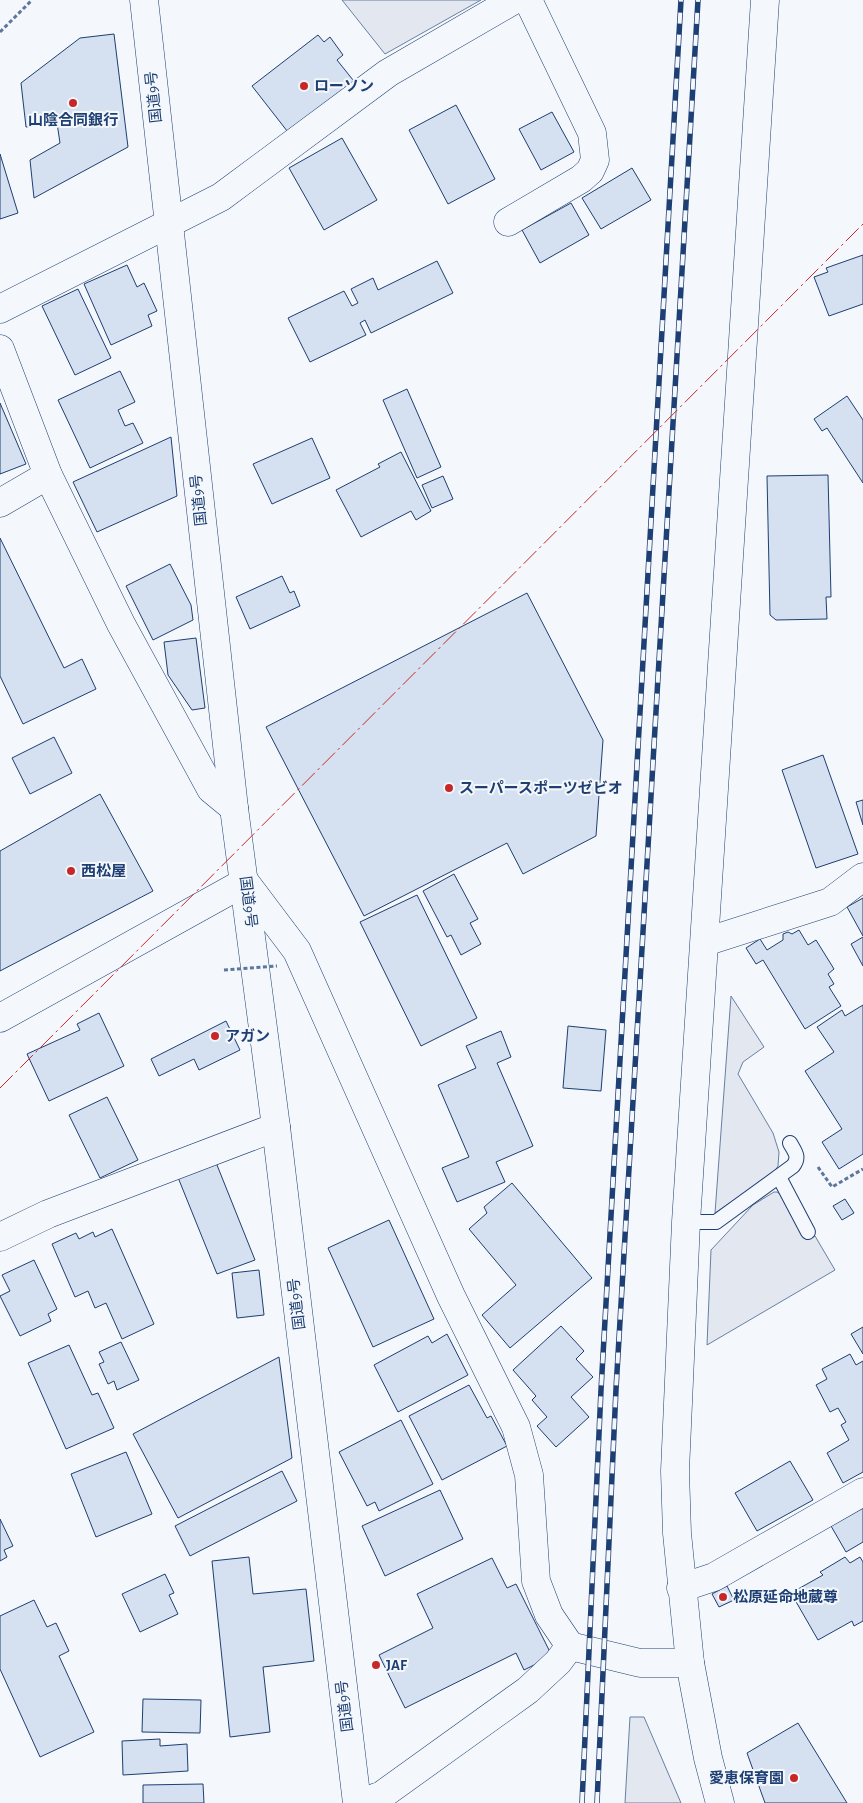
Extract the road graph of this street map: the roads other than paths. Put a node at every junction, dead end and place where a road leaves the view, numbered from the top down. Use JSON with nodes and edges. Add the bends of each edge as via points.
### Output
{"nodes":[{"id":1,"x":144,"y":0,"type":"edge"},
{"id":2,"x":514,"y":0,"type":"edge"},
{"id":3,"x":528,"y":0,"type":"edge"},
{"id":4,"x":765,"y":0,"type":"edge"},
{"id":5,"x":508,"y":222,"type":"dead end"},
{"id":6,"x":168,"y":225,"type":"junction"},
{"id":7,"x":0,"y":309,"type":"edge"},
{"id":8,"x":0,"y":349,"type":"edge"},
{"id":9,"x":48,"y":475,"type":"junction"},
{"id":10,"x":0,"y":503,"type":"edge"},
{"id":11,"x":234,"y":808,"type":"junction"},
{"id":12,"x":863,"y":877,"type":"edge"},
{"id":13,"x":245,"y":882,"type":"junction"},
{"id":14,"x":705,"y":942,"type":"junction"},
{"id":15,"x":0,"y":1018,"type":"edge"},
{"id":16,"x":276,"y":1127,"type":"junction"},
{"id":17,"x":790,"y":1143,"type":"dead end"},
{"id":18,"x":779,"y":1177,"type":"junction"},
{"id":19,"x":686,"y":1222,"type":"junction"},
{"id":20,"x":808,"y":1232,"type":"dead end"},
{"id":21,"x":0,"y":1237,"type":"edge"},
{"id":22,"x":863,"y":1492,"type":"edge"},
{"id":23,"x":681,"y":1588,"type":"junction"},
{"id":24,"x":570,"y":1646,"type":"junction"},
{"id":25,"x":690,"y":1663,"type":"junction"},
{"id":26,"x":357,"y":1803,"type":"edge"},
{"id":27,"x":361,"y":1803,"type":"edge"},
{"id":28,"x":720,"y":1803,"type":"edge"}],
"edges":[{"from":1,"to":6,"type":"main road","name":"国道9号"},
{"from":2,"to":6,"type":"main road","via":[[388,73],[221,197]]},
{"from":3,"to":5,"type":"main road","via":[[592,133],[595,160],[581,179]]},
{"from":4,"to":14,"type":"main road"},
{"from":6,"to":7,"type":"main road"},
{"from":6,"to":11,"type":"main road","name":"国道9号"},
{"from":8,"to":9,"type":"main road"},
{"from":9,"to":10,"type":"main road"},
{"from":9,"to":11,"type":"main road","via":[[121,624],[202,774],[211,789]]},
{"from":11,"to":13,"type":"main road","name":"国道9号"},
{"from":12,"to":14,"type":"main road","via":[[830,902]]},
{"from":13,"to":15,"type":"main road"},
{"from":13,"to":16,"type":"main road","name":"国道9号"},
{"from":13,"to":24,"type":"main road","via":[[297,951],[451,1296],[516,1427],[529,1476],[536,1581],[549,1615]]},
{"from":14,"to":19,"type":"main road"},
{"from":16,"to":21,"type":"main road","via":[[48,1214]]},
{"from":16,"to":26,"type":"main road","name":"国道9号"},
{"from":17,"to":18,"type":"lane","via":[[797,1161]]},
{"from":18,"to":19,"type":"lane","via":[[716,1222]]},
{"from":18,"to":20,"type":"lane"},
{"from":19,"to":23,"type":"main road","via":[[675,1471]]},
{"from":22,"to":23,"type":"main road","via":[[714,1577]]},
{"from":23,"to":25,"type":"main road"},
{"from":24,"to":25,"type":"main road","via":[[640,1663]]},
{"from":24,"to":27,"type":"main road","via":[[528,1690],[382,1795]]},
{"from":25,"to":28,"type":"main road"}]}
